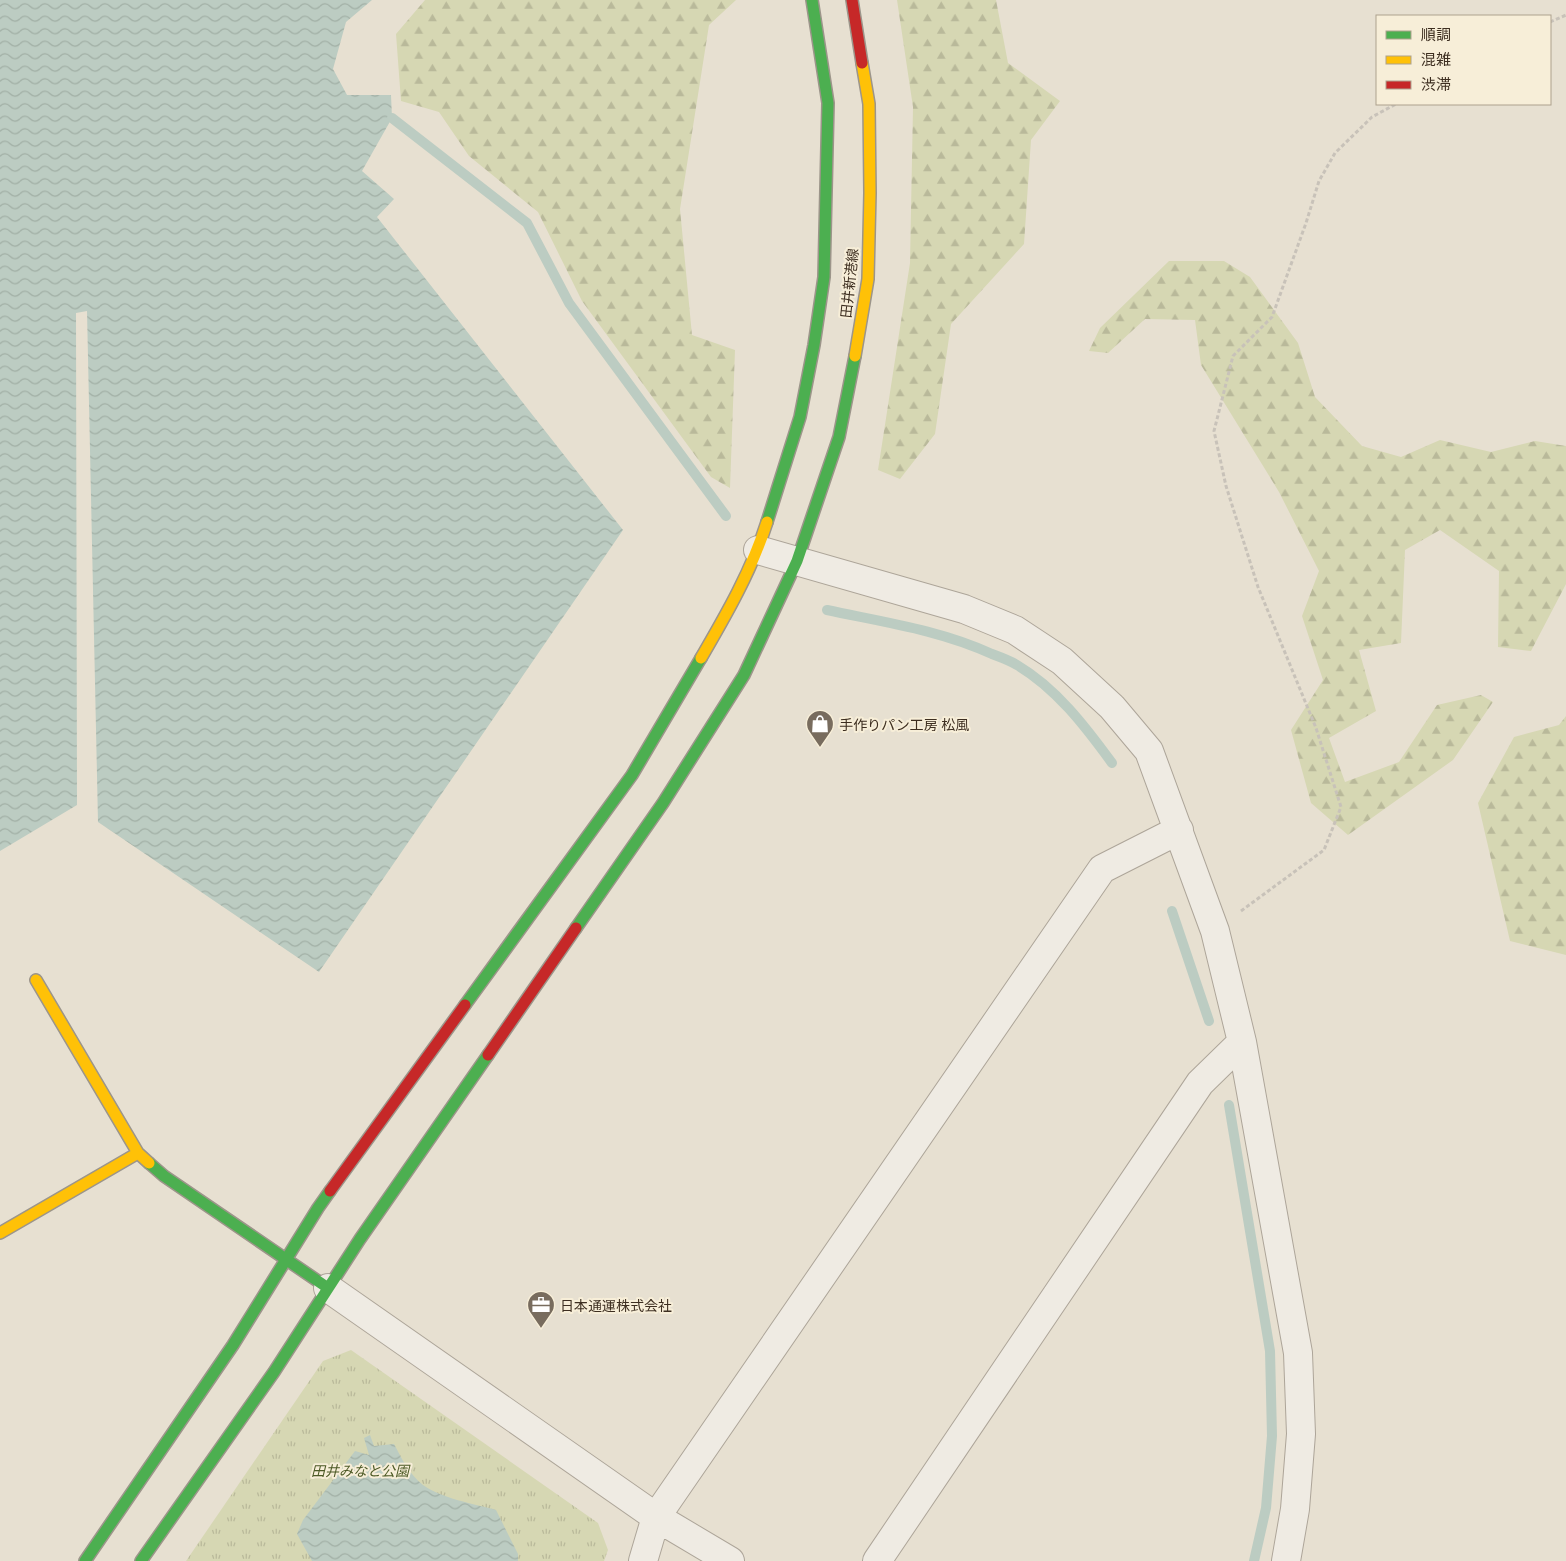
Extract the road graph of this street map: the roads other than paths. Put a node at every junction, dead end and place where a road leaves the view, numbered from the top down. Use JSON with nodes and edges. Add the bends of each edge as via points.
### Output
{"nodes":[{"id":1,"x":812,"y":0,"type":"edge"},
{"id":2,"x":852,"y":0,"type":"edge"},
{"id":3,"x":758,"y":550,"type":"junction"},
{"id":4,"x":797,"y":561,"type":"junction"},
{"id":5,"x":1179,"y":830,"type":"junction"},
{"id":6,"x":36,"y":980,"type":"dead end"},
{"id":7,"x":1242,"y":1042,"type":"junction"},
{"id":8,"x":138,"y":1153,"type":"junction"},
{"id":9,"x":0,"y":1233,"type":"edge"},
{"id":10,"x":286,"y":1259,"type":"junction"},
{"id":11,"x":328,"y":1288,"type":"junction"},
{"id":12,"x":656,"y":1517,"type":"junction"},
{"id":13,"x":85,"y":1561,"type":"edge"},
{"id":14,"x":141,"y":1561,"type":"edge"},
{"id":15,"x":643,"y":1561,"type":"edge"},
{"id":16,"x":730,"y":1561,"type":"edge"},
{"id":17,"x":877,"y":1561,"type":"edge"},
{"id":18,"x":1286,"y":1561,"type":"edge"}],
"edges":[{"from":1,"to":3,"type":"street","name":"田井新港線","via":[[828,103],[824,277],[800,417]]},
{"from":2,"to":4,"type":"street","name":"田井新港線","via":[[869,104],[868,279],[839,437]]},
{"from":3,"to":4,"type":"street"},
{"from":3,"to":10,"type":"street","name":"田井新港線","via":[[719,627],[632,775],[318,1208]]},
{"from":4,"to":5,"type":"street","via":[[964,609],[1015,630],[1062,660],[1112,707],[1149,751]]},
{"from":4,"to":11,"type":"street","name":"田井新港線","via":[[744,675],[663,803]]},
{"from":5,"to":7,"type":"street","via":[[1214,931]]},
{"from":5,"to":12,"type":"street","via":[[1102,869]]},
{"from":6,"to":8,"type":"street"},
{"from":7,"to":17,"type":"street","via":[[1200,1083]]},
{"from":7,"to":18,"type":"street","via":[[1298,1353],[1301,1434],[1295,1509]]},
{"from":8,"to":9,"type":"street"},
{"from":8,"to":10,"type":"street","via":[[164,1176]]},
{"from":10,"to":11,"type":"street"},
{"from":10,"to":13,"type":"street","name":"田井新港線","via":[[233,1345]]},
{"from":11,"to":12,"type":"street"},
{"from":11,"to":14,"type":"street","name":"田井新港線","via":[[274,1372]]},
{"from":12,"to":15,"type":"street"},
{"from":12,"to":16,"type":"street"}]}
